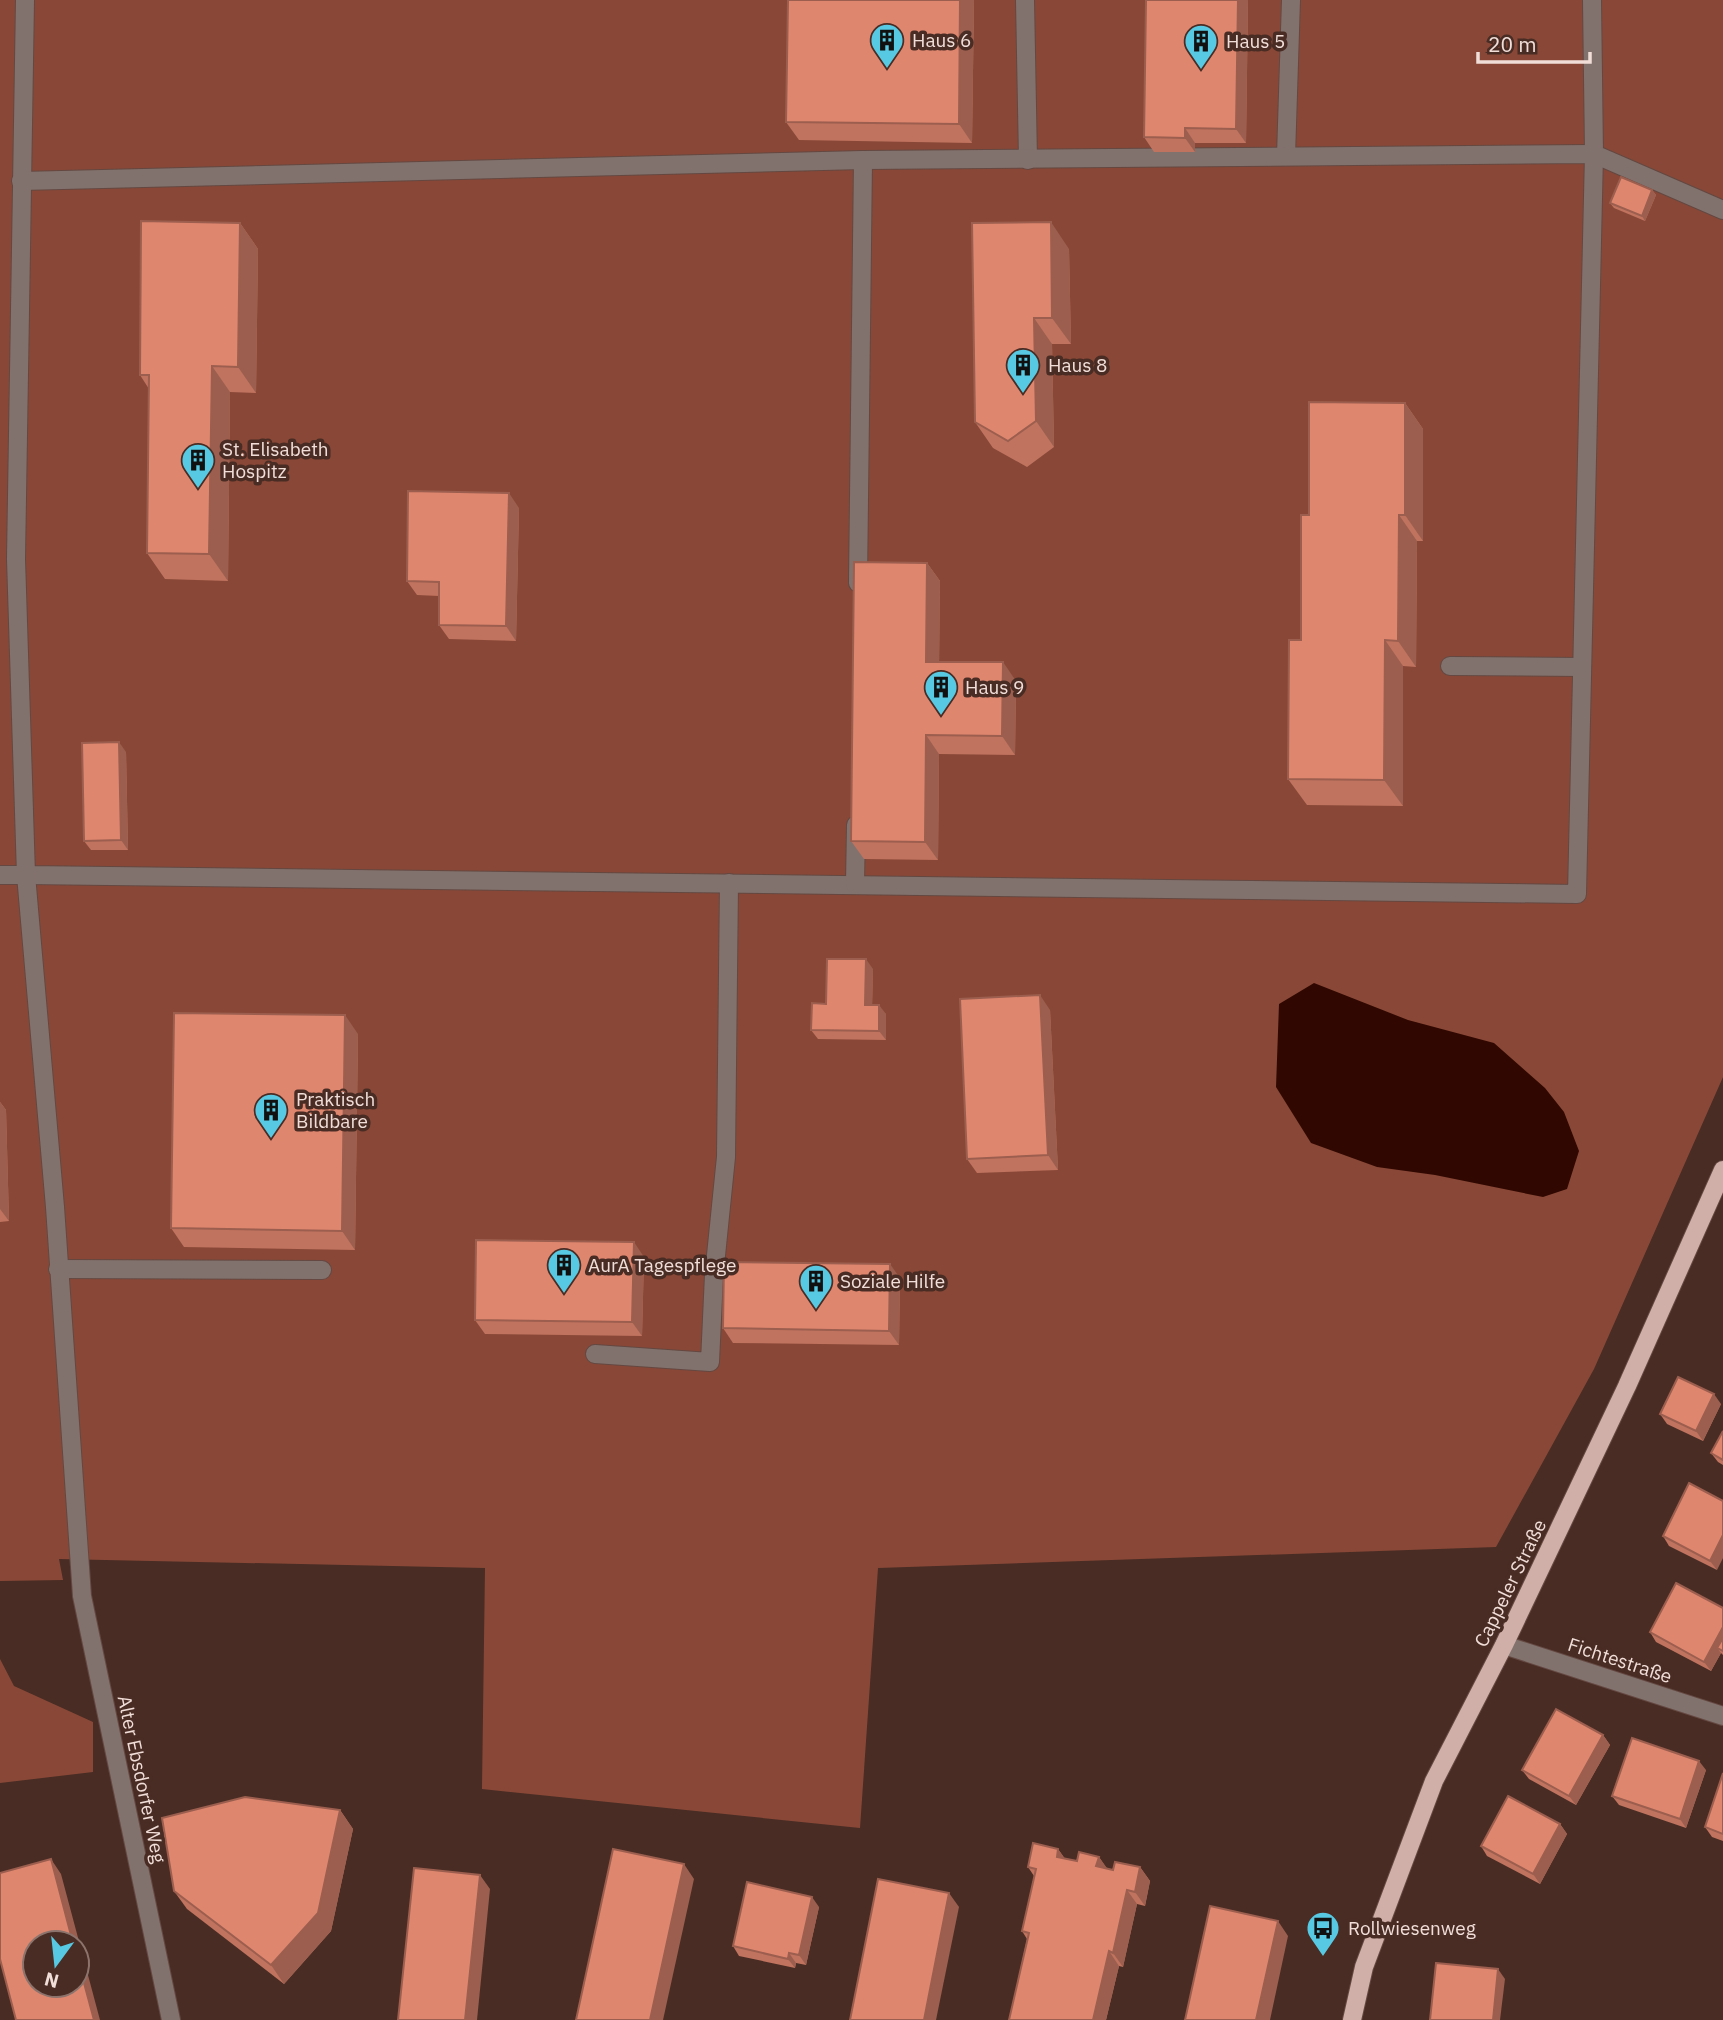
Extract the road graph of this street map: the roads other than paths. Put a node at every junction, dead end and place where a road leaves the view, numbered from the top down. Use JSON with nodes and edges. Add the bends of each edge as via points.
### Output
{"nodes":[{"id":1,"x":25,"y":0,"type":"edge"},
{"id":2,"x":1025,"y":0,"type":"edge"},
{"id":3,"x":1291,"y":0,"type":"edge"},
{"id":4,"x":1592,"y":0,"type":"edge"},
{"id":5,"x":1594,"y":154,"type":"junction"},
{"id":6,"x":1286,"y":156,"type":"junction"},
{"id":7,"x":863,"y":160,"type":"junction"},
{"id":8,"x":1028,"y":160,"type":"junction"},
{"id":9,"x":21,"y":181,"type":"junction"},
{"id":10,"x":1723,"y":210,"type":"edge"},
{"id":11,"x":8,"y":559,"type":"edge"},
{"id":12,"x":858,"y":606,"type":"edge"},
{"id":13,"x":1450,"y":666,"type":"dead end"},
{"id":14,"x":1581,"y":667,"type":"junction"},
{"id":15,"x":856,"y":801,"type":"edge"},
{"id":16,"x":0,"y":875,"type":"edge"},
{"id":17,"x":26,"y":875,"type":"junction"},
{"id":18,"x":729,"y":883,"type":"junction"},
{"id":19,"x":855,"y":884,"type":"junction"},
{"id":20,"x":1723,"y":1171,"type":"edge"},
{"id":21,"x":58,"y":1269,"type":"junction"},
{"id":22,"x":322,"y":1270,"type":"dead end"},
{"id":23,"x":595,"y":1354,"type":"dead end"},
{"id":24,"x":1504,"y":1645,"type":"junction"},
{"id":25,"x":1723,"y":1716,"type":"edge"},
{"id":26,"x":171,"y":2020,"type":"edge"},
{"id":27,"x":1352,"y":2020,"type":"edge"}],
"edges":[{"from":1,"to":9,"type":"street","name":"Alter Ebsdorfer Weg"},
{"from":2,"to":8,"type":"street"},
{"from":3,"to":6,"type":"street"},
{"from":4,"to":5,"type":"street"},
{"from":5,"to":6,"type":"street"},
{"from":5,"to":10,"type":"street"},
{"from":5,"to":14,"type":"street"},
{"from":6,"to":8,"type":"street"},
{"from":7,"to":8,"type":"street"},
{"from":7,"to":9,"type":"street"},
{"from":7,"to":12,"type":"street"},
{"from":9,"to":11,"type":"street","name":"Alter Ebsdorfer Weg"},
{"from":11,"to":17,"type":"street","name":"Alter Ebsdorfer Weg"},
{"from":13,"to":14,"type":"street"},
{"from":14,"to":19,"type":"street","via":[[1577,894]]},
{"from":15,"to":19,"type":"street"},
{"from":16,"to":17,"type":"street"},
{"from":17,"to":18,"type":"street"},
{"from":17,"to":21,"type":"street","name":"Alter Ebsdorfer Weg"},
{"from":18,"to":19,"type":"street"},
{"from":18,"to":23,"type":"street","via":[[726,1157],[710,1362]]},
{"from":20,"to":24,"type":"main road","name":"Cappeler Straße","via":[[1628,1386]]},
{"from":21,"to":22,"type":"street"},
{"from":21,"to":26,"type":"street","name":"Alter Ebsdorfer Weg","via":[[82,1596]]},
{"from":24,"to":25,"type":"street","name":"Fichtestraße"},
{"from":24,"to":27,"type":"main road","name":"Cappeler Straße","via":[[1434,1781],[1364,1967]]}]}
